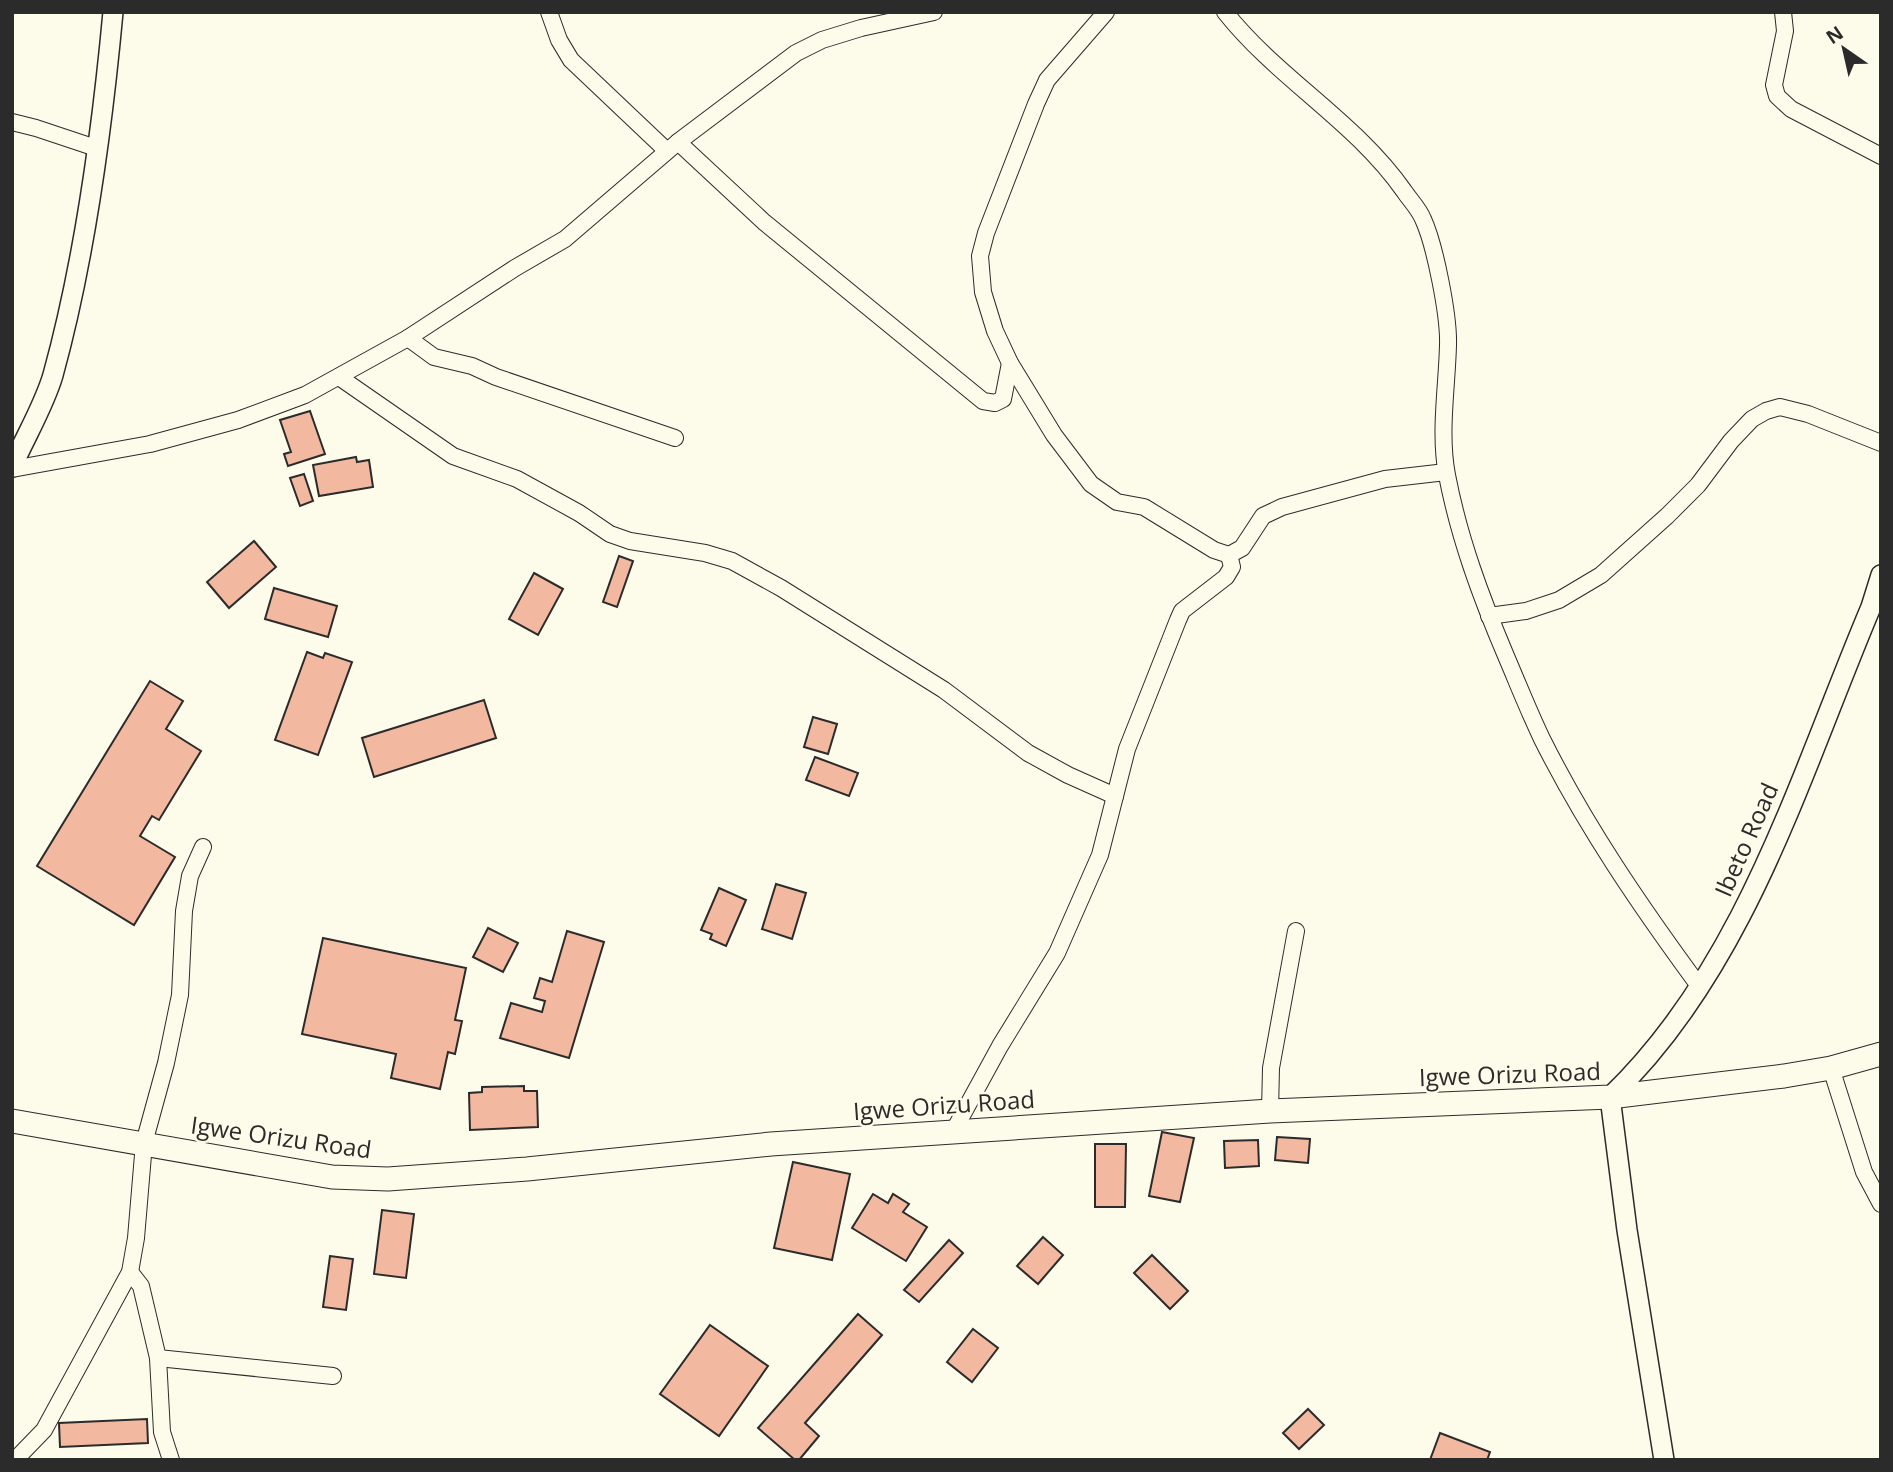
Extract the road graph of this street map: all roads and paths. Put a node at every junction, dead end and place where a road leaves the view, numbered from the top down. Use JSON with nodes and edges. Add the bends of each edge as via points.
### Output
{"nodes":[{"id":1,"x":113,"y":12,"type":"edge"},
{"id":2,"x":549,"y":12,"type":"edge"},
{"id":3,"x":934,"y":12,"type":"edge"},
{"id":4,"x":1106,"y":12,"type":"edge"},
{"id":5,"x":1225,"y":12,"type":"edge"},
{"id":6,"x":1783,"y":12,"type":"edge"},
{"id":7,"x":12,"y":122,"type":"edge"},
{"id":8,"x":673,"y":146,"type":"junction"},
{"id":9,"x":96,"y":148,"type":"junction"},
{"id":10,"x":1881,"y":156,"type":"edge"},
{"id":11,"x":408,"y":338,"type":"junction"},
{"id":12,"x":1010,"y":363,"type":"junction"},
{"id":13,"x":339,"y":377,"type":"junction"},
{"id":14,"x":675,"y":438,"type":"dead end"},
{"id":15,"x":1881,"y":443,"type":"edge"},
{"id":16,"x":12,"y":468,"type":"edge"},
{"id":17,"x":1446,"y":472,"type":"junction"},
{"id":18,"x":1229,"y":555,"type":"junction"},
{"id":19,"x":1881,"y":575,"type":"edge"},
{"id":20,"x":1876,"y":608,"type":"edge"},
{"id":21,"x":1489,"y":616,"type":"junction"},
{"id":22,"x":1115,"y":796,"type":"junction"},
{"id":23,"x":204,"y":847,"type":"dead end"},
{"id":24,"x":1296,"y":931,"type":"dead end"},
{"id":25,"x":1699,"y":986,"type":"junction"},
{"id":26,"x":1881,"y":1054,"type":"edge"},
{"id":27,"x":1831,"y":1068,"type":"junction"},
{"id":28,"x":1610,"y":1097,"type":"junction"},
{"id":29,"x":1270,"y":1111,"type":"junction"},
{"id":30,"x":12,"y":1121,"type":"edge"},
{"id":31,"x":953,"y":1132,"type":"junction"},
{"id":32,"x":144,"y":1143,"type":"junction"},
{"id":33,"x":1881,"y":1204,"type":"edge"},
{"id":34,"x":130,"y":1272,"type":"junction"},
{"id":35,"x":158,"y":1358,"type":"junction"},
{"id":36,"x":333,"y":1376,"type":"dead end"},
{"id":37,"x":15,"y":1460,"type":"edge"},
{"id":38,"x":171,"y":1460,"type":"edge"},
{"id":39,"x":1664,"y":1460,"type":"edge"}],
"edges":[{"from":1,"to":9,"type":"street"},
{"from":2,"to":8,"type":"street","via":[[571,60]]},
{"from":3,"to":8,"type":"street","via":[[861,28],[796,53]]},
{"from":4,"to":12,"type":"street","via":[[1047,80],[986,233],[980,256],[983,292]]},
{"from":5,"to":17,"type":"street","via":[[1242,34],[1357,137],[1423,218],[1438,271],[1448,341]]},
{"from":6,"to":10,"type":"street","via":[[1786,31],[1774,85],[1777,96]]},
{"from":7,"to":9,"type":"street"},
{"from":8,"to":11,"type":"street","via":[[565,239]]},
{"from":8,"to":12,"type":"street","via":[[983,401],[1003,399]]},
{"from":9,"to":16,"type":"street","via":[[52,377]]},
{"from":11,"to":13,"type":"street"},
{"from":11,"to":14,"type":"street","via":[[434,357],[472,366]]},
{"from":12,"to":18,"type":"street","via":[[1091,484],[1117,502],[1144,507]]},
{"from":13,"to":16,"type":"street","via":[[238,420],[150,444]]},
{"from":13,"to":22,"type":"street","via":[[453,456],[517,479],[610,534],[732,561],[944,691],[1028,753]]},
{"from":15,"to":21,"type":"street","via":[[1808,414],[1780,407],[1766,411],[1731,441],[1667,516],[1601,575],[1559,600]]},
{"from":17,"to":18,"type":"street","via":[[1385,479],[1282,507],[1263,516],[1242,548]]},
{"from":17,"to":21,"type":"street","via":[[1464,548]]},
{"from":18,"to":22,"type":"street","via":[[1232,567],[1226,578],[1182,611]]},
{"from":19,"to":20,"type":"street","name":"Ibeto Road"},
{"from":20,"to":25,"type":"street","name":"Ibeto Road","via":[[1742,914]]},
{"from":21,"to":25,"type":"street","via":[[1571,794],[1636,900]]},
{"from":22,"to":31,"type":"street","via":[[1100,855],[1057,953]]},
{"from":23,"to":32,"type":"street","via":[[190,876],[180,995]]},
{"from":24,"to":29,"type":"street","via":[[1271,1068]]},
{"from":25,"to":28,"type":"street","name":"Ibeto Road","via":[[1640,1069]]},
{"from":26,"to":27,"type":"main road","name":"Igwe Orizu Road"},
{"from":27,"to":28,"type":"main road","name":"Igwe Orizu Road"},
{"from":27,"to":33,"type":"street","via":[[1864,1172]]},
{"from":28,"to":29,"type":"main road","name":"Igwe Orizu Road"},
{"from":28,"to":39,"type":"street"},
{"from":29,"to":31,"type":"main road","name":"Igwe Orizu Road"},
{"from":30,"to":32,"type":"main road","name":"Igwe Orizu Road"},
{"from":31,"to":32,"type":"main road","name":"Igwe Orizu Road","via":[[388,1179],[332,1177]]},
{"from":32,"to":34,"type":"street"},
{"from":34,"to":35,"type":"street","via":[[141,1286]]},
{"from":34,"to":37,"type":"street","via":[[44,1430]]},
{"from":35,"to":36,"type":"street"},
{"from":35,"to":38,"type":"street","via":[[162,1432]]}]}
